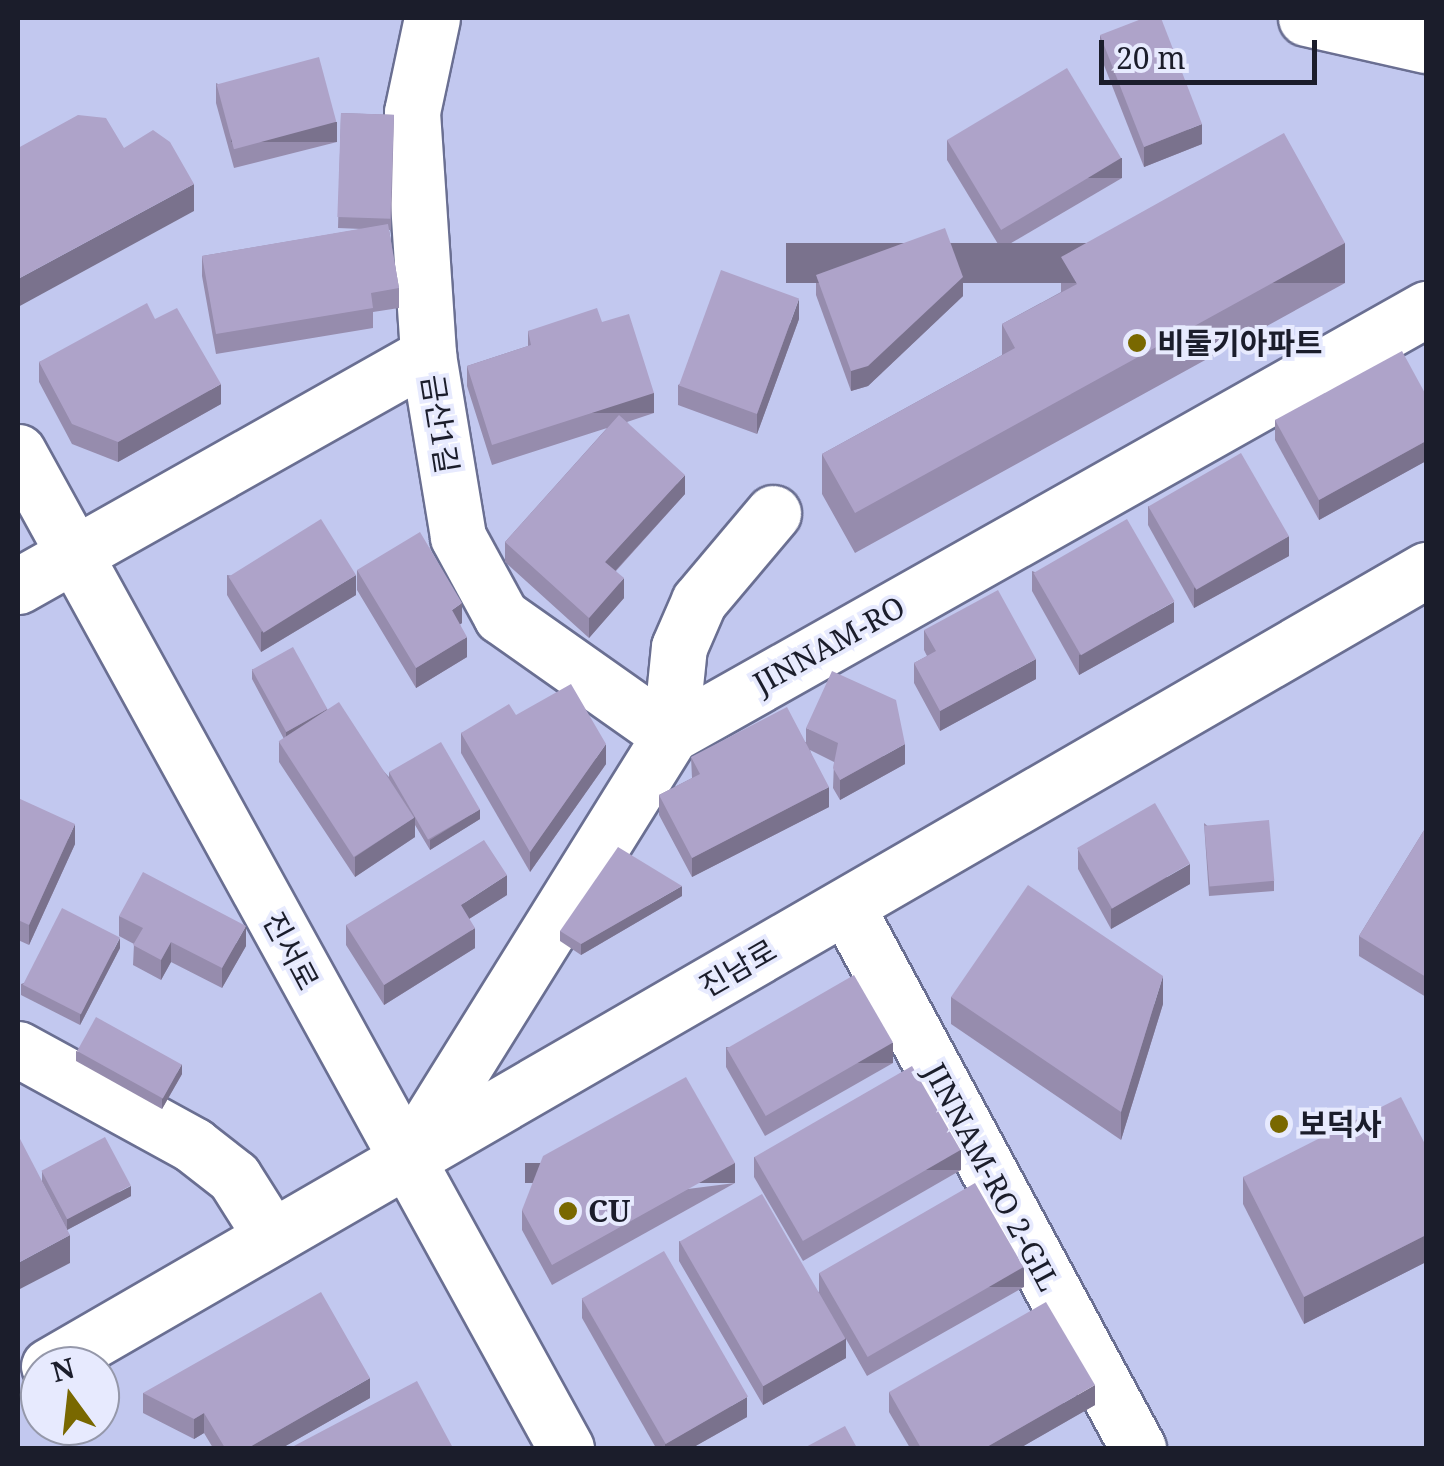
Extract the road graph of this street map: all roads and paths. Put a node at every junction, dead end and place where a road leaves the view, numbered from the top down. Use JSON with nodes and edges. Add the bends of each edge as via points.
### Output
{"nodes":[{"id":1,"x":432,"y":18,"type":"edge"},
{"id":2,"x":1306,"y":18,"type":"edge"},
{"id":3,"x":1416,"y":18,"type":"edge"},
{"id":4,"x":1426,"y":45,"type":"edge"},
{"id":5,"x":1426,"y":309,"type":"edge"},
{"id":6,"x":428,"y":355,"type":"junction"},
{"id":7,"x":18,"y":452,"type":"edge"},
{"id":8,"x":773,"y":514,"type":"dead end"},
{"id":9,"x":76,"y":553,"type":"junction"},
{"id":10,"x":1426,"y":570,"type":"edge"},
{"id":11,"x":18,"y":586,"type":"edge"},
{"id":12,"x":670,"y":734,"type":"junction"},
{"id":13,"x":846,"y":906,"type":"junction"},
{"id":14,"x":18,"y":1049,"type":"edge"},
{"id":15,"x":405,"y":1162,"type":"junction"},
{"id":16,"x":272,"y":1237,"type":"junction"},
{"id":17,"x":84,"y":1346,"type":"edge"},
{"id":18,"x":566,"y":1448,"type":"edge"},
{"id":19,"x":1138,"y":1448,"type":"edge"}],
"edges":[{"from":1,"to":6,"type":"street","name":"금산1길","via":[[412,112]]},
{"from":2,"to":4,"type":"street"},
{"from":3,"to":4,"type":"street"},
{"from":5,"to":12,"type":"street","name":"JINNAM-RO"},
{"from":6,"to":9,"type":"street"},
{"from":6,"to":12,"type":"street","name":"금산1길","via":[[458,536],[502,616]]},
{"from":7,"to":9,"type":"street","name":"진서로"},
{"from":8,"to":12,"type":"street","via":[[699,601],[679,647]]},
{"from":9,"to":11,"type":"street"},
{"from":9,"to":15,"type":"street","name":"진서로"},
{"from":10,"to":13,"type":"street","name":"진남로"},
{"from":12,"to":15,"type":"street","name":"JINNAM-RO"},
{"from":13,"to":15,"type":"street","name":"진남로"},
{"from":13,"to":19,"type":"street","name":"JINNAM-RO 2-GIL"},
{"from":14,"to":16,"type":"street","via":[[193,1145],[234,1178]]},
{"from":15,"to":16,"type":"street","name":"진남로"},
{"from":15,"to":18,"type":"street","name":"진서로"},
{"from":16,"to":17,"type":"street","name":"진남로"}]}
